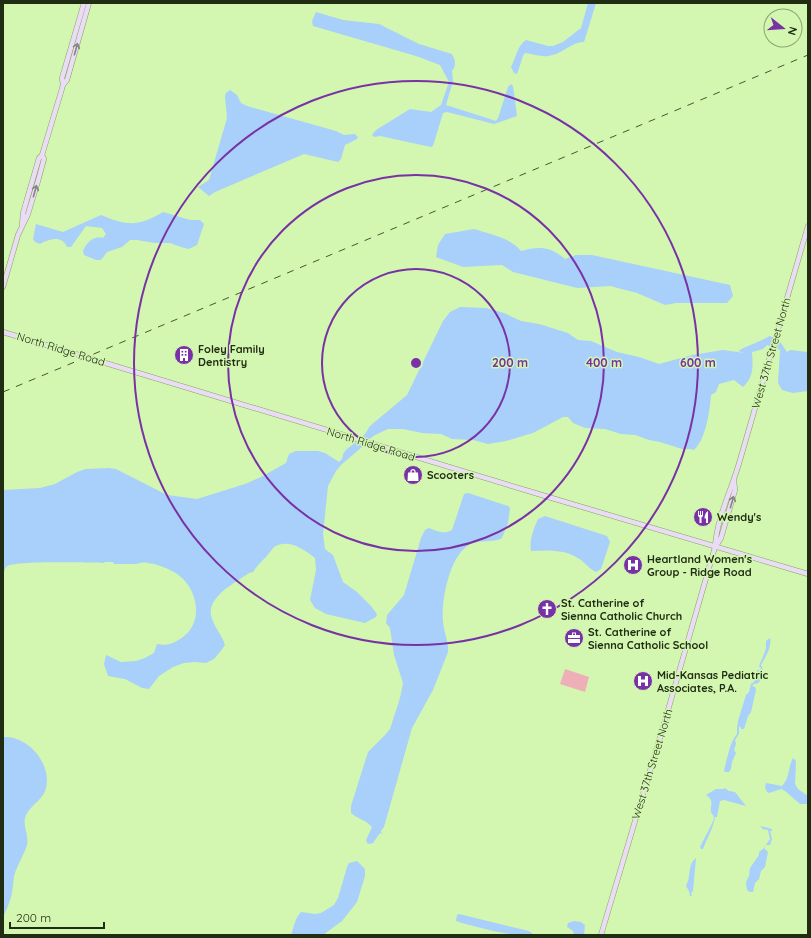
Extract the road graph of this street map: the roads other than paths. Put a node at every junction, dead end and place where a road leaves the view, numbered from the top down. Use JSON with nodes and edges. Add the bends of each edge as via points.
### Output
{"nodes":[{"id":1,"x":84,"y":3,"type":"edge"},
{"id":2,"x":89,"y":3,"type":"edge"},
{"id":3,"x":84,"y":14,"type":"junction"},
{"id":4,"x":808,"y":226,"type":"edge"},
{"id":5,"x":3,"y":287,"type":"edge"},
{"id":6,"x":3,"y":332,"type":"edge"},
{"id":7,"x":715,"y":547,"type":"junction"},
{"id":8,"x":808,"y":574,"type":"edge"},
{"id":9,"x":601,"y":935,"type":"edge"}],
"edges":[{"from":1,"to":3,"type":"main road"},
{"from":2,"to":3,"type":"main road"},
{"from":3,"to":5,"type":"main road","via":[[67,80],[63,85],[39,158]]},
{"from":4,"to":7,"type":"main road","name":"West 37th Street North","via":[[734,481],[729,489]]},
{"from":6,"to":7,"type":"main road","name":"North Ridge Road"},
{"from":7,"to":8,"type":"main road","name":"North Ridge Road"},
{"from":7,"to":9,"type":"main road","name":"West 37th Street North"}]}
